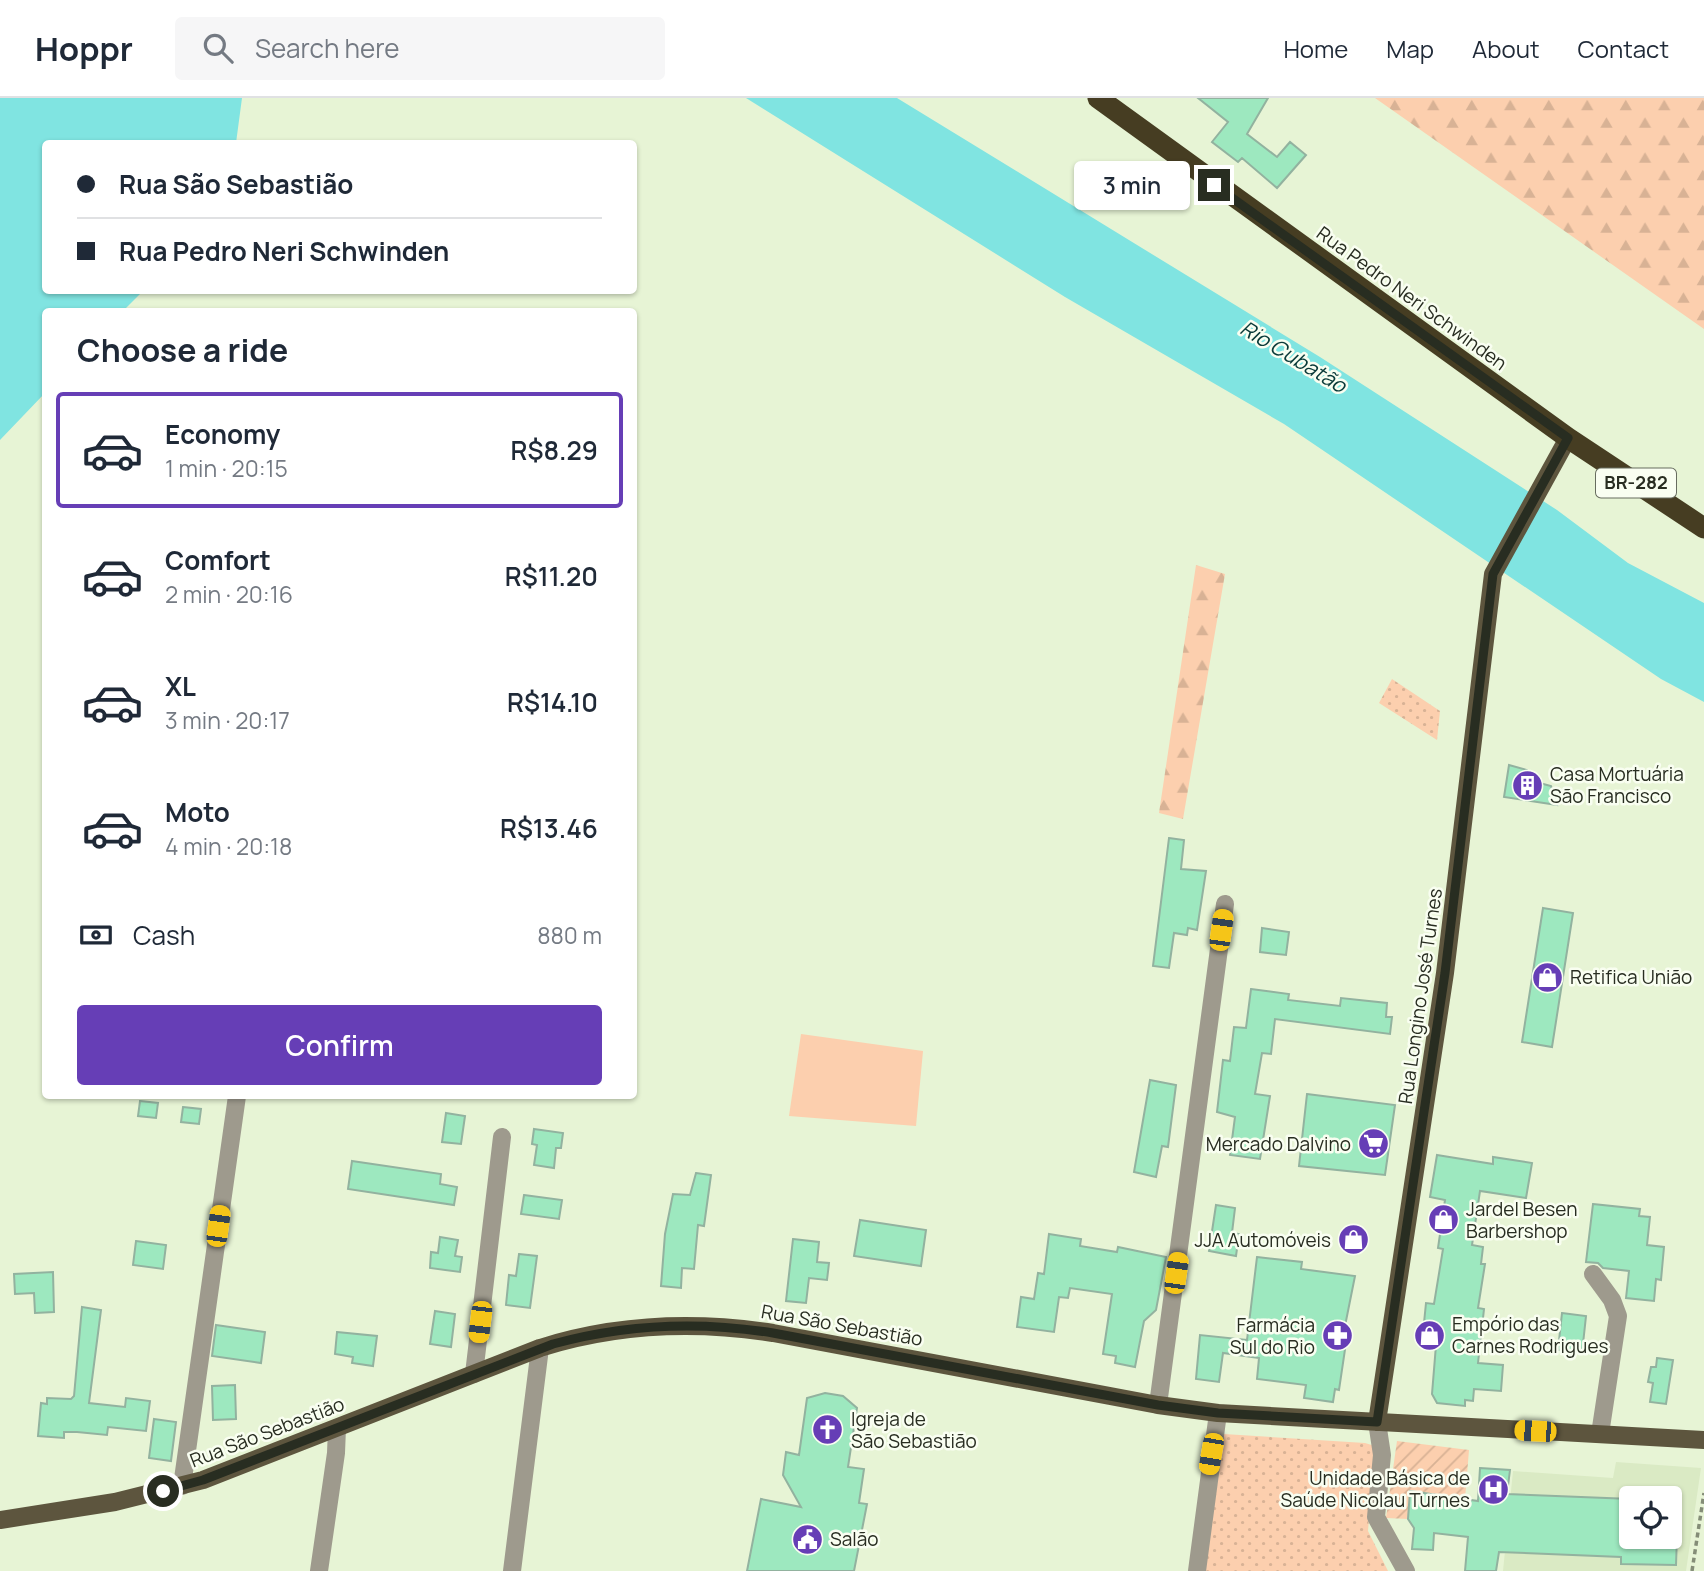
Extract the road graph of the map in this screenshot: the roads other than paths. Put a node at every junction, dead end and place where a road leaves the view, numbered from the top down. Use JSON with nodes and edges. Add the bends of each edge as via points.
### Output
{"nodes":[{"id":1,"x":1098,"y":98,"type":"edge"},
{"id":2,"x":1568,"y":438,"type":"junction"},
{"id":3,"x":1704,"y":528,"type":"edge"},
{"id":4,"x":1225,"y":904,"type":"dead end"},
{"id":5,"x":237,"y":1099,"type":"edge"},
{"id":6,"x":502,"y":1137,"type":"dead end"},
{"id":7,"x":1593,"y":1274,"type":"dead end"},
{"id":8,"x":540,"y":1348,"type":"junction"},
{"id":9,"x":474,"y":1374,"type":"junction"},
{"id":10,"x":1158,"y":1405,"type":"junction"},
{"id":11,"x":1218,"y":1413,"type":"junction"},
{"id":12,"x":1377,"y":1422,"type":"junction"},
{"id":13,"x":337,"y":1428,"type":"junction"},
{"id":14,"x":1600,"y":1434,"type":"junction"},
{"id":15,"x":1704,"y":1440,"type":"edge"},
{"id":16,"x":182,"y":1486,"type":"junction"},
{"id":17,"x":0,"y":1520,"type":"edge"},
{"id":18,"x":319,"y":1571,"type":"edge"},
{"id":19,"x":512,"y":1571,"type":"edge"},
{"id":20,"x":1197,"y":1571,"type":"edge"},
{"id":21,"x":1406,"y":1571,"type":"edge"}],
"edges":[{"from":1,"to":2,"type":"highway","name":"Rua Pedro Neri Schwinden","number":"BR-282"},
{"from":2,"to":3,"type":"highway","name":"Rua Pedro Neri Schwinden","number":"BR-282"},
{"from":2,"to":12,"type":"main road","name":"Rua Longino José Turnes","via":[[1493,574],[1445,973]]},
{"from":4,"to":10,"type":"street"},
{"from":5,"to":16,"type":"street"},
{"from":6,"to":9,"type":"street"},
{"from":7,"to":14,"type":"street","via":[[1618,1316]]},
{"from":8,"to":9,"type":"main road","name":"Rua São Sebastião"},
{"from":8,"to":10,"type":"main road","name":"Rua São Sebastião","via":[[629,1329],[735,1328]]},
{"from":8,"to":19,"type":"street"},
{"from":9,"to":13,"type":"main road","name":"Rua São Sebastião"},
{"from":10,"to":11,"type":"main road","name":"Rua São Sebastião"},
{"from":11,"to":12,"type":"main road","name":"Rua São Sebastião"},
{"from":11,"to":20,"type":"street"},
{"from":12,"to":14,"type":"main road","name":"Rua São Sebastião"},
{"from":12,"to":21,"type":"street","via":[[1382,1455],[1376,1517]]},
{"from":13,"to":16,"type":"main road","name":"Rua São Sebastião"},
{"from":13,"to":18,"type":"street"},
{"from":14,"to":15,"type":"main road","name":"Rua São Sebastião"},
{"from":16,"to":17,"type":"main road","name":"Rua São Sebastião"}]}
